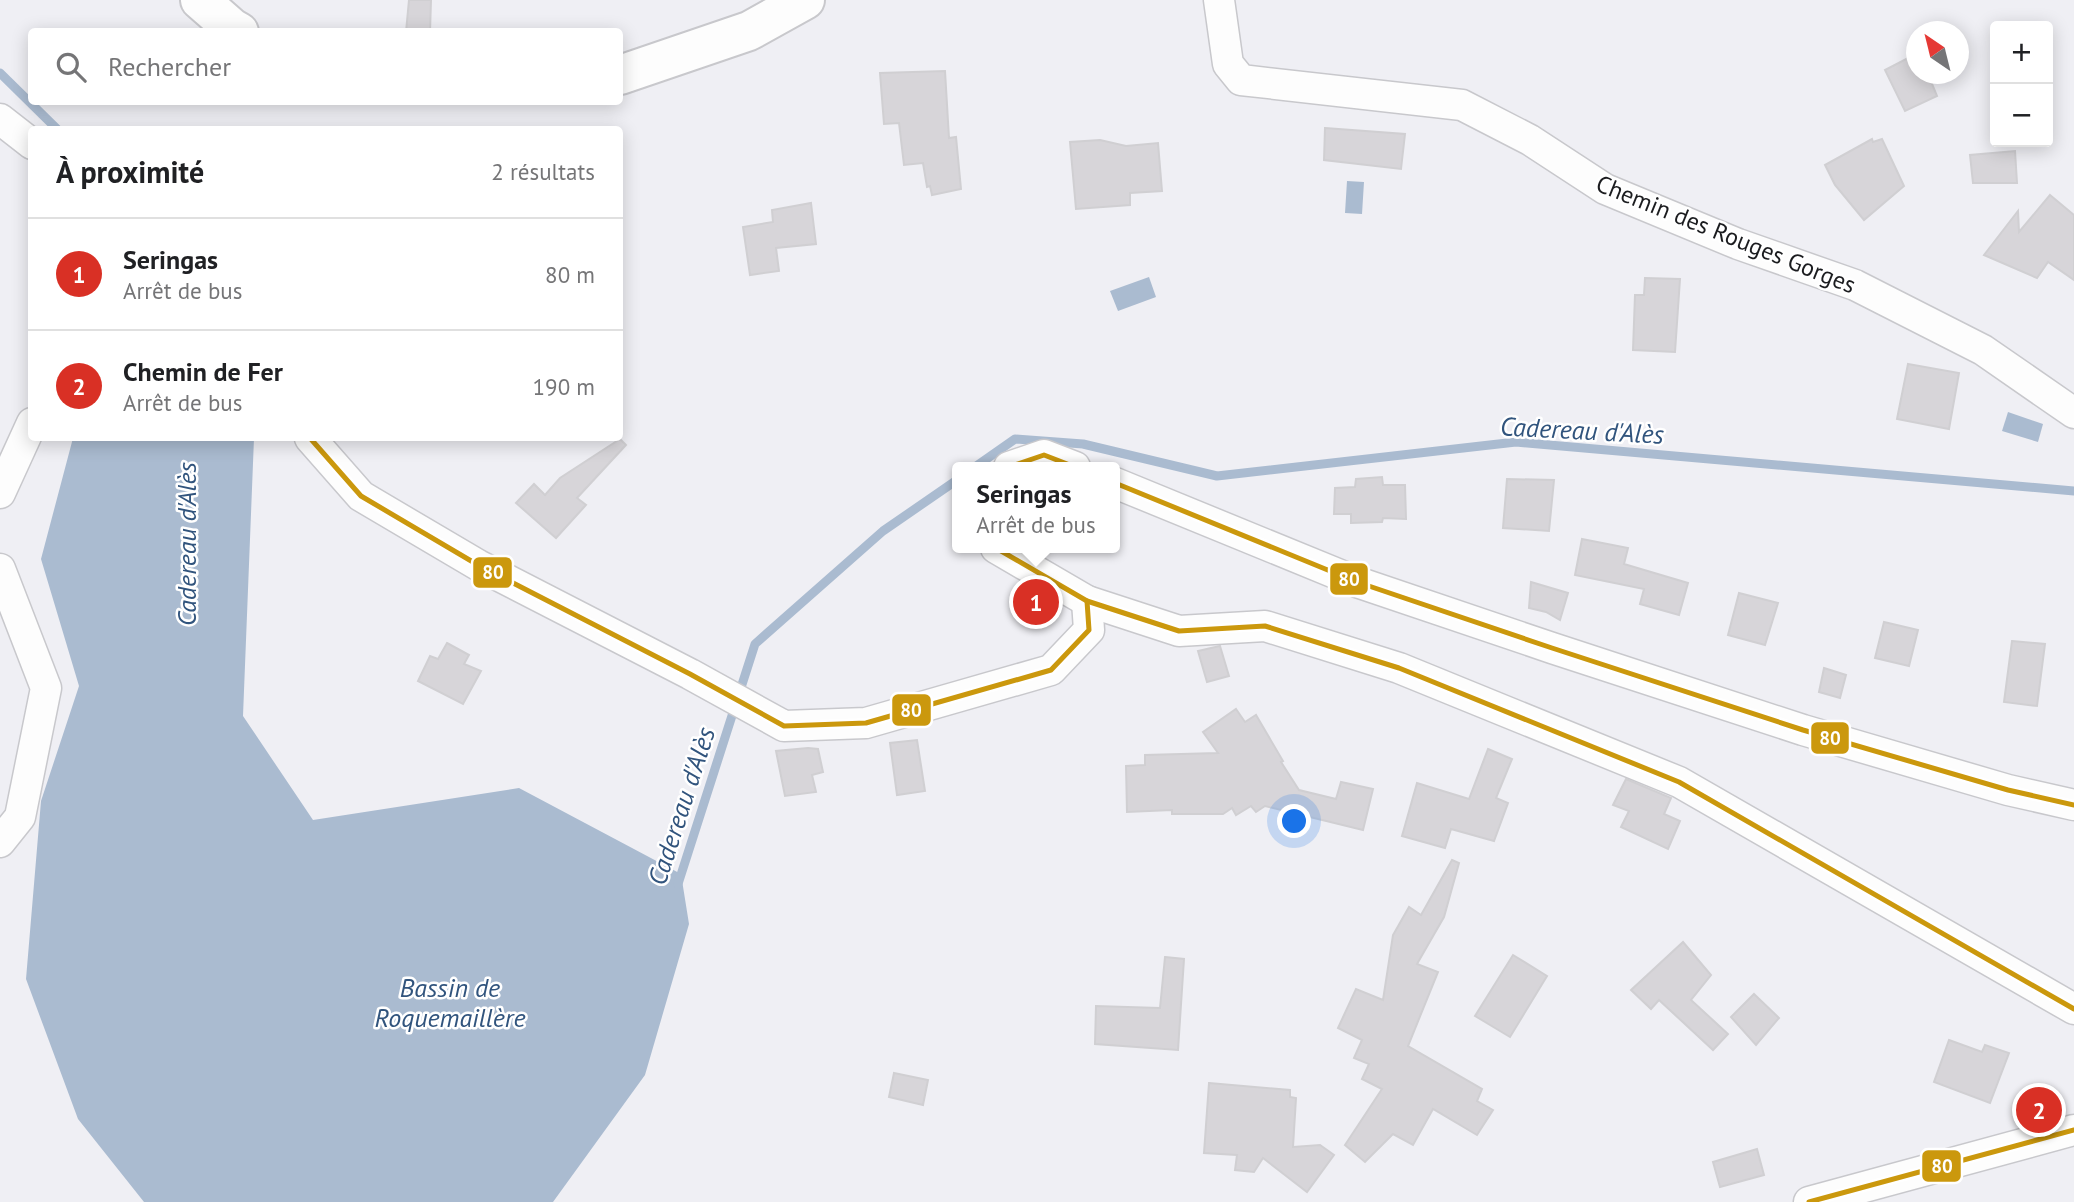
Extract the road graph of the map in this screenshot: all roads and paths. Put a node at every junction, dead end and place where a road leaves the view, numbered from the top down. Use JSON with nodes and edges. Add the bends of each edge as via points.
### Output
{"nodes":[{"id":1,"x":200,"y":0,"type":"edge"},
{"id":2,"x":805,"y":0,"type":"edge"},
{"id":3,"x":1219,"y":0,"type":"edge"},
{"id":4,"x":234,"y":28,"type":"edge"},
{"id":5,"x":623,"y":74,"type":"edge"},
{"id":6,"x":0,"y":119,"type":"edge"},
{"id":7,"x":28,"y":141,"type":"edge"},
{"id":8,"x":2074,"y":414,"type":"edge"},
{"id":9,"x":28,"y":432,"type":"edge"},
{"id":10,"x":313,"y":441,"type":"edge"},
{"id":11,"x":1025,"y":462,"type":"edge"},
{"id":12,"x":1061,"y":462,"type":"edge"},
{"id":13,"x":1120,"y":485,"type":"edge"},
{"id":14,"x":0,"y":493,"type":"edge"},
{"id":15,"x":1005,"y":553,"type":"edge"},
{"id":16,"x":0,"y":569,"type":"edge"},
{"id":17,"x":1087,"y":601,"type":"junction"},
{"id":18,"x":2074,"y":805,"type":"edge"},
{"id":19,"x":0,"y":842,"type":"edge"},
{"id":20,"x":2074,"y":1010,"type":"edge"},
{"id":21,"x":2074,"y":1130,"type":"edge"},
{"id":22,"x":1809,"y":1202,"type":"edge"}],
"edges":[{"from":1,"to":4,"type":"main road"},
{"from":2,"to":5,"type":"main road","via":[[749,32]]},
{"from":3,"to":8,"type":"street","name":"Chemin des Rouges Gorges","via":[[1228,64],[1241,80],[1462,105],[1530,140],[1605,189],[1738,244],[1855,285],[1983,350]]},
{"from":6,"to":7,"type":"street"},
{"from":9,"to":14,"type":"street"},
{"from":10,"to":17,"type":"street","via":[[361,496],[478,565],[783,726],[866,723],[1051,670],[1089,630]]},
{"from":11,"to":12,"type":"street","via":[[1044,456]]},
{"from":13,"to":18,"type":"street","via":[[1357,582],[1539,644],[1803,730]]},
{"from":15,"to":17,"type":"street"},
{"from":16,"to":19,"type":"street","via":[[46,688],[20,817]]},
{"from":17,"to":20,"type":"street","via":[[1179,631],[1265,626],[1399,668],[1679,782]]},
{"from":21,"to":22,"type":"street"}]}
